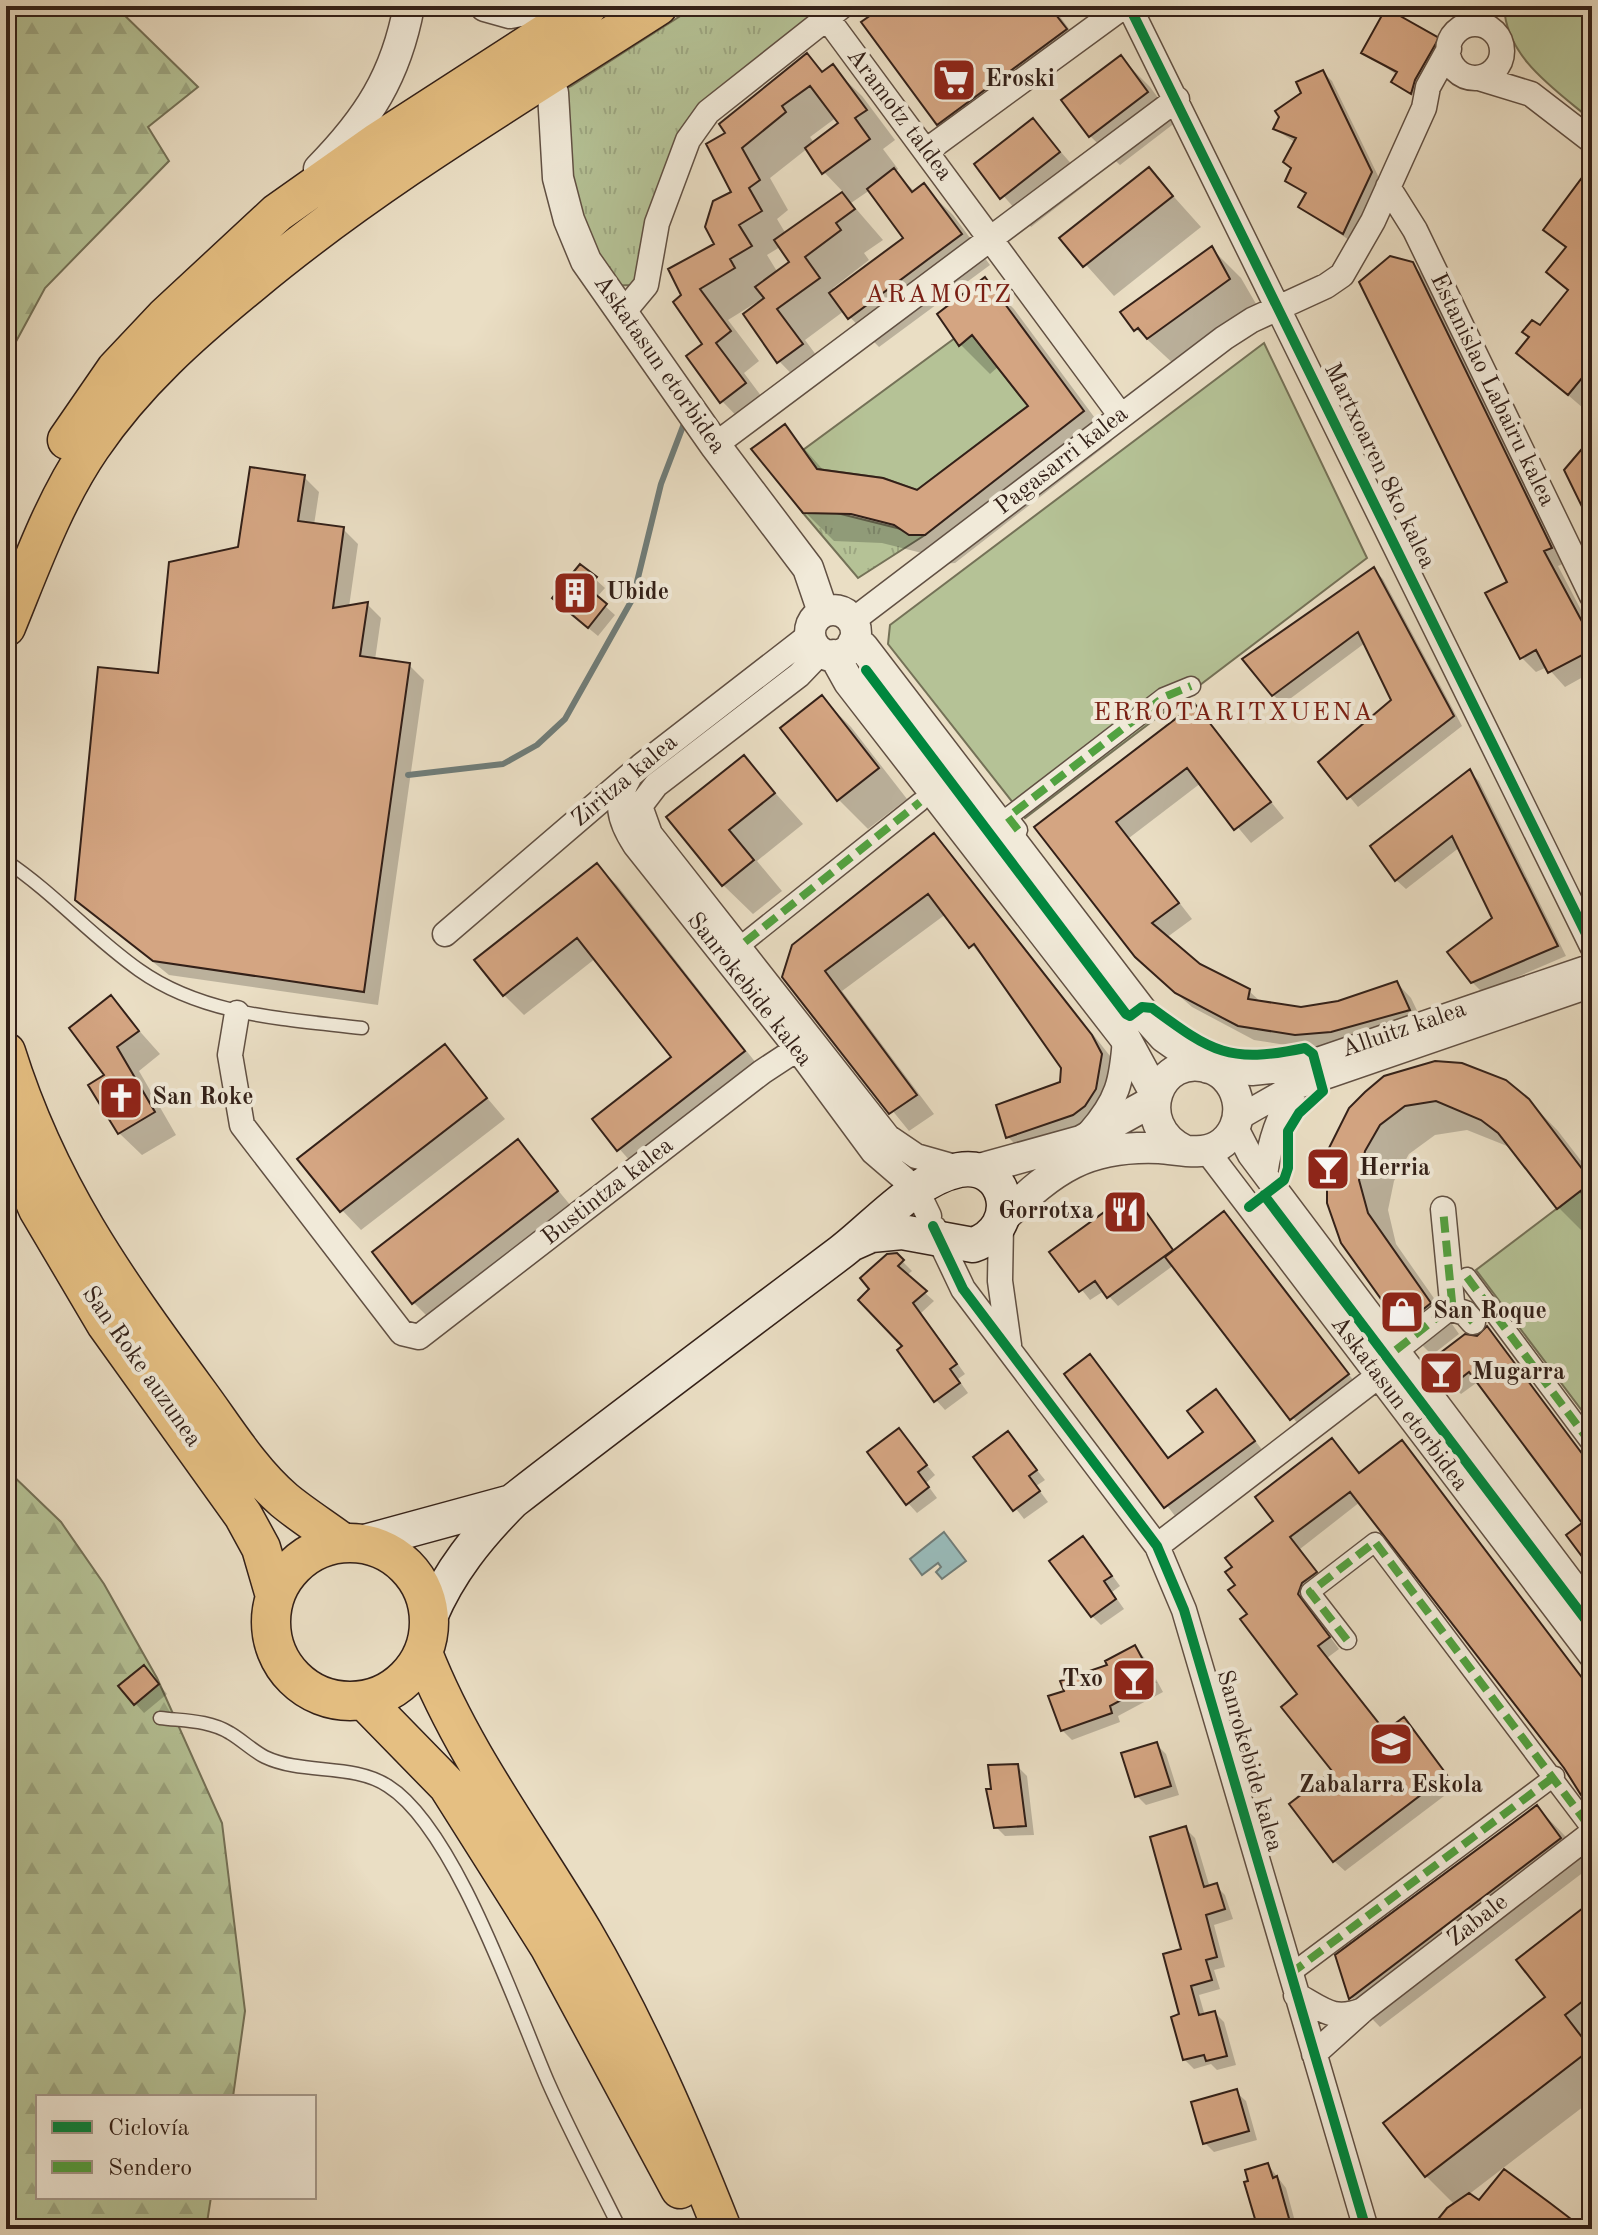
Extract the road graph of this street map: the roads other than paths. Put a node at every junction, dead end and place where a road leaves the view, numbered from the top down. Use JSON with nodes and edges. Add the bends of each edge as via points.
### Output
{"nodes":[{"id":1,"x":409,"y":6,"type":"edge"},
{"id":2,"x":485,"y":6,"type":"edge"},
{"id":3,"x":547,"y":6,"type":"edge"},
{"id":4,"x":588,"y":6,"type":"edge"},
{"id":5,"x":658,"y":6,"type":"edge"},
{"id":6,"x":1126,"y":6,"type":"edge"},
{"id":7,"x":834,"y":12,"type":"edge"},
{"id":8,"x":1478,"y":15,"type":"edge"},
{"id":9,"x":1502,"y":46,"type":"junction"},
{"id":10,"x":1449,"y":49,"type":"junction"},
{"id":11,"x":1472,"y":77,"type":"junction"},
{"id":12,"x":553,"y":93,"type":"dead end"},
{"id":13,"x":1177,"y":99,"type":"junction"},
{"id":14,"x":1545,"y":103,"type":"junction"},
{"id":15,"x":1424,"y":108,"type":"junction"},
{"id":16,"x":1592,"y":141,"type":"edge"},
{"id":17,"x":926,"y":151,"type":"junction"},
{"id":18,"x":1388,"y":187,"type":"junction"},
{"id":19,"x":277,"y":213,"type":"junction"},
{"id":20,"x":991,"y":238,"type":"junction"},
{"id":21,"x":1277,"y":307,"type":"junction"},
{"id":22,"x":621,"y":315,"type":"junction"},
{"id":23,"x":1121,"y":416,"type":"junction"},
{"id":24,"x":715,"y":445,"type":"junction"},
{"id":25,"x":6,"y":561,"type":"edge"},
{"id":26,"x":1592,"y":596,"type":"edge"},
{"id":27,"x":6,"y":627,"type":"edge"},
{"id":28,"x":832,"y":636,"type":"junction"},
{"id":29,"x":1191,"y":686,"type":"dead end"},
{"id":30,"x":630,"y":776,"type":"junction"},
{"id":31,"x":645,"y":796,"type":"joint"},
{"id":32,"x":920,"y":802,"type":"dead end"},
{"id":33,"x":1018,"y":830,"type":"dead end"},
{"id":34,"x":6,"y":861,"type":"edge"},
{"id":35,"x":445,"y":934,"type":"dead end"},
{"id":36,"x":745,"y":942,"type":"dead end"},
{"id":37,"x":1592,"y":946,"type":"edge"},
{"id":38,"x":1592,"y":966,"type":"edge"},
{"id":39,"x":1592,"y":985,"type":"edge"},
{"id":40,"x":237,"y":1013,"type":"junction"},
{"id":41,"x":362,"y":1028,"type":"dead end"},
{"id":42,"x":1125,"y":1038,"type":"junction"},
{"id":43,"x":797,"y":1049,"type":"junction"},
{"id":44,"x":6,"y":1052,"type":"edge"},
{"id":45,"x":1210,"y":1069,"type":"junction"},
{"id":46,"x":1297,"y":1087,"type":"junction"},
{"id":47,"x":1155,"y":1098,"type":"junction"},
{"id":48,"x":1237,"y":1123,"type":"junction"},
{"id":49,"x":6,"y":1136,"type":"edge"},
{"id":50,"x":1081,"y":1141,"type":"junction"},
{"id":51,"x":1195,"y":1150,"type":"junction"},
{"id":52,"x":873,"y":1152,"type":"junction"},
{"id":53,"x":1265,"y":1175,"type":"junction"},
{"id":54,"x":943,"y":1204,"type":"junction"},
{"id":55,"x":1443,"y":1209,"type":"dead end"},
{"id":56,"x":1002,"y":1221,"type":"junction"},
{"id":57,"x":862,"y":1233,"type":"junction"},
{"id":58,"x":1467,"y":1277,"type":"dead end"},
{"id":59,"x":1449,"y":1308,"type":"junction"},
{"id":60,"x":1473,"y":1322,"type":"dead end"},
{"id":61,"x":1009,"y":1345,"type":"junction"},
{"id":62,"x":1398,"y":1354,"type":"junction"},
{"id":63,"x":1378,"y":1375,"type":"junction"},
{"id":64,"x":1592,"y":1445,"type":"edge"},
{"id":65,"x":513,"y":1501,"type":"junction"},
{"id":66,"x":352,"y":1543,"type":"junction"},
{"id":67,"x":1157,"y":1546,"type":"junction"},
{"id":68,"x":275,"y":1596,"type":"junction"},
{"id":69,"x":1592,"y":1609,"type":"edge"},
{"id":70,"x":426,"y":1635,"type":"junction"},
{"id":71,"x":1347,"y":1640,"type":"dead end"},
{"id":72,"x":1592,"y":1657,"type":"edge"},
{"id":73,"x":364,"y":1700,"type":"junction"},
{"id":74,"x":160,"y":1718,"type":"dead end"},
{"id":75,"x":1555,"y":1776,"type":"junction"},
{"id":76,"x":1589,"y":1839,"type":"edge"},
{"id":77,"x":1293,"y":1984,"type":"junction"},
{"id":78,"x":1364,"y":2009,"type":"junction"},
{"id":79,"x":1314,"y":2054,"type":"junction"},
{"id":80,"x":620,"y":2229,"type":"edge"},
{"id":81,"x":700,"y":2229,"type":"edge"},
{"id":82,"x":722,"y":2229,"type":"edge"},
{"id":83,"x":1366,"y":2229,"type":"edge"}],
"edges":[{"from":1,"to":19,"type":"street","via":[[384,89],[349,138]]},
{"from":2,"to":3,"type":"street","via":[[510,13]]},
{"from":4,"to":19,"type":"main road"},
{"from":5,"to":27,"type":"main road","via":[[376,189],[296,246],[188,336],[138,387],[91,448],[41,541]]},
{"from":6,"to":13,"type":"street","name":"Martxoaren 8ko kalea"},
{"from":6,"to":17,"type":"street","name":"Martxoaren 8ko kalea"},
{"from":7,"to":17,"type":"street","name":"Aramotz taldea"},
{"from":7,"to":22,"type":"street","name":"Aramotz taldea","via":[[708,112],[688,140],[657,223],[646,285]]},
{"from":8,"to":9,"type":"street"},
{"from":8,"to":10,"type":"street","via":[[1460,28]]},
{"from":9,"to":11,"type":"street","via":[[1500,63],[1487,75]]},
{"from":9,"to":14,"type":"street"},
{"from":10,"to":11,"type":"street","via":[[1450,61]]},
{"from":10,"to":15,"type":"street","name":"Pagasarri kalea","via":[[1428,87]]},
{"from":11,"to":14,"type":"street","via":[[1515,87]]},
{"from":11,"to":15,"type":"street","via":[[1442,88]]},
{"from":12,"to":22,"type":"street","name":"Askatasun etorbidea","via":[[558,178],[569,220],[586,261]]},
{"from":13,"to":20,"type":"street"},
{"from":13,"to":21,"type":"street","name":"Martxoaren 8ko kalea"},
{"from":14,"to":16,"type":"street"},
{"from":15,"to":18,"type":"street","name":"Pagasarri kalea"},
{"from":17,"to":20,"type":"street","name":"Aramotz taldea"},
{"from":18,"to":21,"type":"street","name":"Pagasarri kalea","via":[[1342,275]]},
{"from":18,"to":26,"type":"street","name":"Estanislao Labairu kalea","via":[[1415,230]]},
{"from":19,"to":25,"type":"main road","via":[[116,369],[70,435]]},
{"from":20,"to":23,"type":"street"},
{"from":20,"to":24,"type":"street"},
{"from":21,"to":23,"type":"street","name":"Pagasarri kalea","via":[[1224,338]]},
{"from":21,"to":37,"type":"street","name":"Martxoaren 8ko kalea"},
{"from":22,"to":24,"type":"street","name":"Askatasun etorbidea"},
{"from":23,"to":28,"type":"street","name":"Pagasarri kalea"},
{"from":24,"to":28,"type":"street","name":"Askatasun etorbidea","via":[[808,568]]},
{"from":28,"to":30,"type":"street","name":"Ziritza kalea"},
{"from":28,"to":31,"type":"street","name":"Ziritza kalea","via":[[799,675]]},
{"from":28,"to":42,"type":"street","name":"Askatasun etorbidea","via":[[849,682]]},
{"from":28,"to":45,"type":"street","name":"Askatasun etorbidea","via":[[863,647],[1147,1018],[1164,1037]]},
{"from":29,"to":33,"type":"street","via":[[1164,697],[1008,817]]},
{"from":30,"to":35,"type":"street","name":"Ziritza kalea"},
{"from":30,"to":43,"type":"street","name":"Sanrokebide kalea","via":[[618,809],[622,825]]},
{"from":31,"to":54,"type":"street","name":"Sanrokebide kalea","via":[[641,816],[650,834],[888,1137],[916,1156]]},
{"from":32,"to":36,"type":"street"},
{"from":34,"to":40,"type":"lane","via":[[142,972]]},
{"from":38,"to":45,"type":"street","name":"Alluitz kalea","via":[[1291,1069]]},
{"from":39,"to":46,"type":"street","name":"Alluitz kalea"},
{"from":40,"to":41,"type":"lane"},
{"from":40,"to":43,"type":"street","name":"Bustintza kalea","via":[[230,1055],[242,1125],[402,1333],[419,1337]]},
{"from":42,"to":47,"type":"street","name":"Askatasun etorbidea"},
{"from":42,"to":50,"type":"street","via":[[1115,1100]]},
{"from":43,"to":52,"type":"street","name":"Sanrokebide kalea"},
{"from":44,"to":66,"type":"main road","via":[[27,1118],[77,1219],[139,1312],[282,1499]]},
{"from":45,"to":47,"type":"street","via":[[1182,1069],[1162,1084]]},
{"from":45,"to":48,"type":"street","via":[[1232,1086]]},
{"from":46,"to":48,"type":"street","name":"Alluitz kalea","via":[[1270,1098]]},
{"from":46,"to":53,"type":"street","via":[[1271,1138]]},
{"from":47,"to":50,"type":"street"},
{"from":47,"to":51,"type":"street","via":[[1163,1136]]},
{"from":48,"to":51,"type":"street","via":[[1226,1140]]},
{"from":48,"to":53,"type":"street","name":"Askatasun etorbidea"},
{"from":49,"to":68,"type":"main road","name":"San Roke auzunea","via":[[38,1209],[106,1324],[243,1515],[261,1548]]},
{"from":50,"to":54,"type":"street"},
{"from":51,"to":56,"type":"street","via":[[1114,1151],[1067,1164]]},
{"from":51,"to":63,"type":"street","name":"Askatasun etorbidea"},
{"from":52,"to":54,"type":"street","name":"Sanrokebide kalea"},
{"from":52,"to":57,"type":"street","via":[[884,1190]]},
{"from":53,"to":62,"type":"street","name":"Askatasun etorbidea"},
{"from":54,"to":56,"type":"main road","via":[[961,1245],[984,1241]]},
{"from":54,"to":56,"type":"main road","via":[[987,1175],[1002,1193]]},
{"from":54,"to":57,"type":"main road"},
{"from":54,"to":57,"type":"main road","via":[[885,1233]]},
{"from":54,"to":61,"type":"street","name":"Sanrokebide kalea","via":[[963,1289]]},
{"from":55,"to":59,"type":"street"},
{"from":56,"to":61,"type":"street","via":[[1000,1281]]},
{"from":57,"to":65,"type":"main road"},
{"from":58,"to":64,"type":"street"},
{"from":59,"to":60,"type":"street"},
{"from":59,"to":62,"type":"street"},
{"from":61,"to":67,"type":"street","name":"Sanrokebide kalea"},
{"from":62,"to":63,"type":"street"},
{"from":62,"to":69,"type":"street","name":"Askatasun etorbidea"},
{"from":63,"to":67,"type":"street"},
{"from":63,"to":72,"type":"street","name":"Askatasun etorbidea"},
{"from":65,"to":66,"type":"main road"},
{"from":65,"to":70,"type":"main road","via":[[478,1536],[442,1588]]},
{"from":66,"to":68,"type":"main road","via":[[314,1551],[290,1570]]},
{"from":66,"to":70,"type":"main road","via":[[387,1552],[409,1568],[423,1591]]},
{"from":67,"to":77,"type":"street","name":"Sanrokebide kalea","via":[[1184,1610]]},
{"from":68,"to":73,"type":"main road","via":[[271,1623],[276,1650],[290,1674],[324,1696]]},
{"from":70,"to":73,"type":"main road","via":[[409,1675],[389,1692]]},
{"from":70,"to":82,"type":"main road","via":[[451,1716],[585,1935],[642,2043]]},
{"from":71,"to":75,"type":"street","via":[[1310,1592],[1375,1542]]},
{"from":73,"to":81,"type":"main road","via":[[448,1786],[494,1856],[612,2058]]},
{"from":74,"to":80,"type":"lane","via":[[211,1723],[264,1757],[374,1779],[410,1805],[444,1853],[492,1944],[549,2084]]},
{"from":75,"to":76,"type":"street"},
{"from":75,"to":77,"type":"street"},
{"from":76,"to":78,"type":"street","name":"Zabale"},
{"from":77,"to":78,"type":"street","via":[[1335,2016]]},
{"from":77,"to":79,"type":"street","name":"Sanrokebide kalea"},
{"from":78,"to":79,"type":"street","name":"Zabale"},
{"from":79,"to":83,"type":"street","name":"Sanrokebide kalea"}]}
